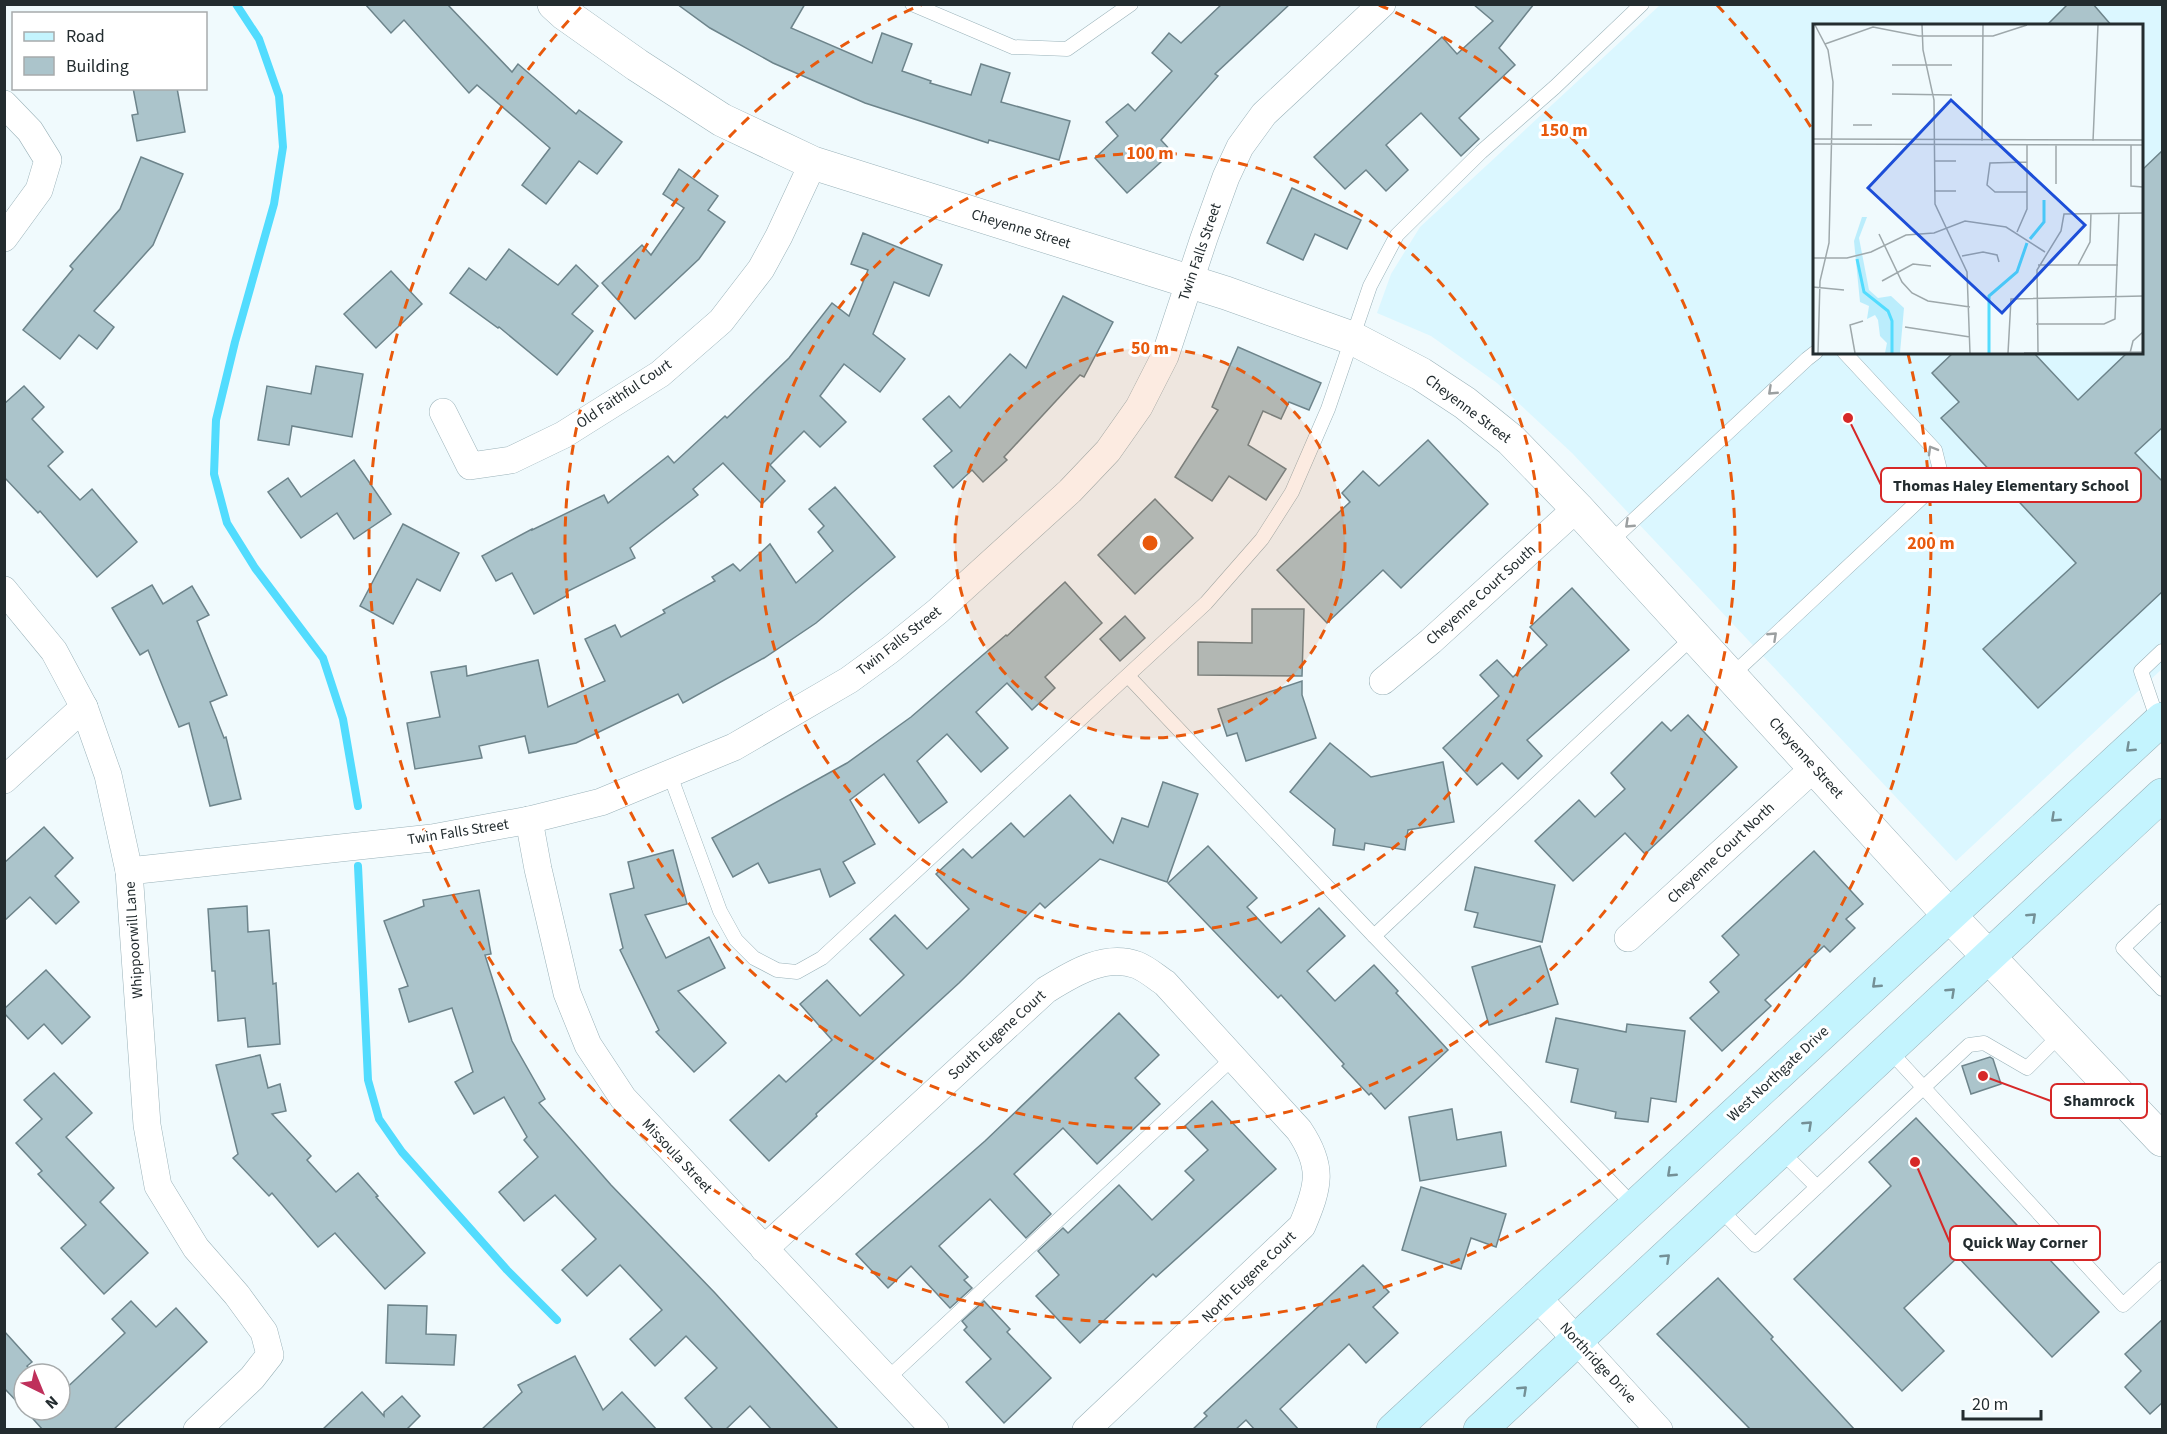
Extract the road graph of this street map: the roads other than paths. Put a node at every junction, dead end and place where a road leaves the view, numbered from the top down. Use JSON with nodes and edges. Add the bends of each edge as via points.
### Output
{"nodes":[{"id":1,"x":554,"y":4,"type":"edge"},
{"id":2,"x":912,"y":4,"type":"edge"},
{"id":3,"x":1131,"y":4,"type":"edge"},
{"id":4,"x":1382,"y":4,"type":"edge"},
{"id":5,"x":1642,"y":4,"type":"edge"},
{"id":6,"x":4,"y":104,"type":"edge"},
{"id":7,"x":813,"y":163,"type":"junction"},
{"id":8,"x":4,"y":238,"type":"edge"},
{"id":9,"x":1190,"y":282,"type":"junction"},
{"id":10,"x":1352,"y":338,"type":"junction"},
{"id":11,"x":1813,"y":354,"type":"edge"},
{"id":12,"x":1846,"y":354,"type":"edge"},
{"id":13,"x":443,"y":412,"type":"dead end"},
{"id":14,"x":1577,"y":508,"type":"junction"},
{"id":15,"x":1609,"y":543,"type":"junction"},
{"id":16,"x":4,"y":590,"type":"edge"},
{"id":17,"x":1694,"y":636,"type":"junction"},
{"id":18,"x":2163,"y":651,"type":"edge"},
{"id":19,"x":1128,"y":676,"type":"junction"},
{"id":20,"x":1731,"y":676,"type":"junction"},
{"id":21,"x":1383,"y":681,"type":"dead end"},
{"id":22,"x":84,"y":707,"type":"junction"},
{"id":23,"x":2161,"y":720,"type":"edge"},
{"id":24,"x":1814,"y":768,"type":"junction"},
{"id":25,"x":670,"y":775,"type":"junction"},
{"id":26,"x":4,"y":780,"type":"edge"},
{"id":27,"x":2163,"y":795,"type":"edge"},
{"id":28,"x":529,"y":820,"type":"junction"},
{"id":29,"x":129,"y":871,"type":"junction"},
{"id":30,"x":2163,"y":911,"type":"edge"},
{"id":31,"x":1950,"y":916,"type":"junction"},
{"id":32,"x":1374,"y":936,"type":"junction"},
{"id":33,"x":1628,"y":939,"type":"dead end"},
{"id":34,"x":1989,"y":957,"type":"junction"},
{"id":35,"x":2163,"y":989,"type":"edge"},
{"id":36,"x":2062,"y":1033,"type":"junction"},
{"id":37,"x":1889,"y":1050,"type":"junction"},
{"id":38,"x":1240,"y":1063,"type":"junction"},
{"id":39,"x":1923,"y":1088,"type":"junction"},
{"id":40,"x":2163,"y":1140,"type":"edge"},
{"id":41,"x":1781,"y":1150,"type":"junction"},
{"id":42,"x":1816,"y":1187,"type":"junction"},
{"id":43,"x":1635,"y":1207,"type":"junction"},
{"id":44,"x":1719,"y":1208,"type":"junction"},
{"id":45,"x":764,"y":1248,"type":"junction"},
{"id":46,"x":2163,"y":1269,"type":"edge"},
{"id":47,"x":1537,"y":1297,"type":"junction"},
{"id":48,"x":1576,"y":1340,"type":"junction"},
{"id":49,"x":887,"y":1379,"type":"junction"},
{"id":50,"x":197,"y":1430,"type":"edge"},
{"id":51,"x":935,"y":1430,"type":"edge"},
{"id":52,"x":1086,"y":1430,"type":"edge"},
{"id":53,"x":1393,"y":1430,"type":"edge"},
{"id":54,"x":1480,"y":1430,"type":"edge"},
{"id":55,"x":1659,"y":1430,"type":"edge"}],
"edges":[{"from":1,"to":7,"type":"street","name":"Cheyenne Street","via":[[637,65],[722,120]]},
{"from":2,"to":3,"type":"lane","via":[[1013,47],[1067,49]]},
{"from":4,"to":9,"type":"street","name":"Twin Falls Street","via":[[1264,114],[1240,147]]},
{"from":5,"to":10,"type":"lane","via":[[1397,235],[1370,285]]},
{"from":6,"to":8,"type":"street","via":[[30,131],[48,160],[39,190]]},
{"from":7,"to":9,"type":"street","name":"Cheyenne Street"},
{"from":7,"to":13,"type":"street","name":"Old Faithful Court","via":[[761,269],[721,321],[660,374],[563,435],[511,460],[470,466]]},
{"from":9,"to":10,"type":"street","name":"Cheyenne Street"},
{"from":9,"to":25,"type":"street","name":"Twin Falls Street","via":[[1166,356],[1139,407],[1108,451],[1070,491],[938,611],[849,680],[734,747]]},
{"from":10,"to":14,"type":"street","name":"Cheyenne Street","via":[[1421,374],[1465,403],[1511,440]]},
{"from":10,"to":19,"type":"lane","via":[[1328,409],[1292,492],[1262,540],[1206,603]]},
{"from":11,"to":15,"type":"lane","one_way":true},
{"from":20,"to":12,"type":"lane","one_way":true,"via":[[1930,490],[1940,470],[1935,450]]},
{"from":14,"to":15,"type":"street","name":"Cheyenne Street"},
{"from":14,"to":21,"type":"street","name":"Cheyenne Court South"},
{"from":15,"to":17,"type":"street","name":"Cheyenne Street"},
{"from":16,"to":22,"type":"street","name":"Whippoorwill Lane","via":[[54,651]]},
{"from":17,"to":20,"type":"street","name":"Cheyenne Street"},
{"from":17,"to":32,"type":"lane"},
{"from":18,"to":23,"type":"lane","via":[[2141,671]]},
{"from":19,"to":25,"type":"lane","via":[[822,958],[797,972],[777,970],[754,958],[736,940],[720,911]]},
{"from":19,"to":32,"type":"lane"},
{"from":20,"to":24,"type":"street","name":"Cheyenne Street"},
{"from":22,"to":26,"type":"street"},
{"from":22,"to":29,"type":"street","name":"Whippoorwill Lane","via":[[108,775]]},
{"from":23,"to":31,"type":"main road","name":"West Northgate Drive","one_way":true},
{"from":24,"to":31,"type":"street","name":"Cheyenne Street"},
{"from":24,"to":33,"type":"street","name":"Cheyenne Court North"},
{"from":25,"to":28,"type":"street","name":"Twin Falls Street","via":[[602,802]]},
{"from":34,"to":27,"type":"main road","one_way":true},
{"from":28,"to":29,"type":"street","name":"Twin Falls Street","via":[[432,838]]},
{"from":28,"to":45,"type":"street","name":"Missoula Street","via":[[567,993],[588,1045],[623,1098]]},
{"from":29,"to":50,"type":"street","name":"Whippoorwill Lane","via":[[147,1125],[158,1186],[196,1248],[264,1332],[270,1355],[252,1378]]},
{"from":30,"to":35,"type":"lane","via":[[2123,948]]},
{"from":31,"to":34,"type":"street","name":"Cheyenne Street"},
{"from":31,"to":43,"type":"main road","name":"West Northgate Drive","one_way":true},
{"from":32,"to":43,"type":"lane"},
{"from":34,"to":36,"type":"street","name":"Cheyenne Street"},
{"from":37,"to":34,"type":"main road","one_way":true},
{"from":36,"to":39,"type":"lane","via":[[2027,1068],[1984,1043],[1969,1045]]},
{"from":36,"to":40,"type":"street","name":"Cheyenne Street"},
{"from":37,"to":39,"type":"lane"},
{"from":41,"to":37,"type":"main road","one_way":true},
{"from":38,"to":45,"type":"street","name":"South Eugene Court","via":[[1165,983],[1137,965],[1115,961],[1080,970],[1046,990]]},
{"from":38,"to":49,"type":"lane"},
{"from":38,"to":52,"type":"street","name":"North Eugene Court","via":[[1310,1146],[1317,1173],[1314,1197],[1302,1226]]},
{"from":39,"to":42,"type":"lane"},
{"from":39,"to":46,"type":"lane","via":[[2123,1305]]},
{"from":41,"to":42,"type":"lane"},
{"from":41,"to":44,"type":"main road"},
{"from":42,"to":44,"type":"lane","via":[[1755,1245]]},
{"from":43,"to":47,"type":"main road","name":"West Northgate Drive"},
{"from":48,"to":44,"type":"main road","one_way":true},
{"from":45,"to":49,"type":"street","name":"Missoula Street"},
{"from":47,"to":48,"type":"street","name":"Northridge Drive"},
{"from":47,"to":53,"type":"main road","name":"West Northgate Drive"},
{"from":54,"to":48,"type":"main road","one_way":true},
{"from":48,"to":55,"type":"street","name":"Northridge Drive"},
{"from":49,"to":51,"type":"street","name":"Missoula Street"}]}
